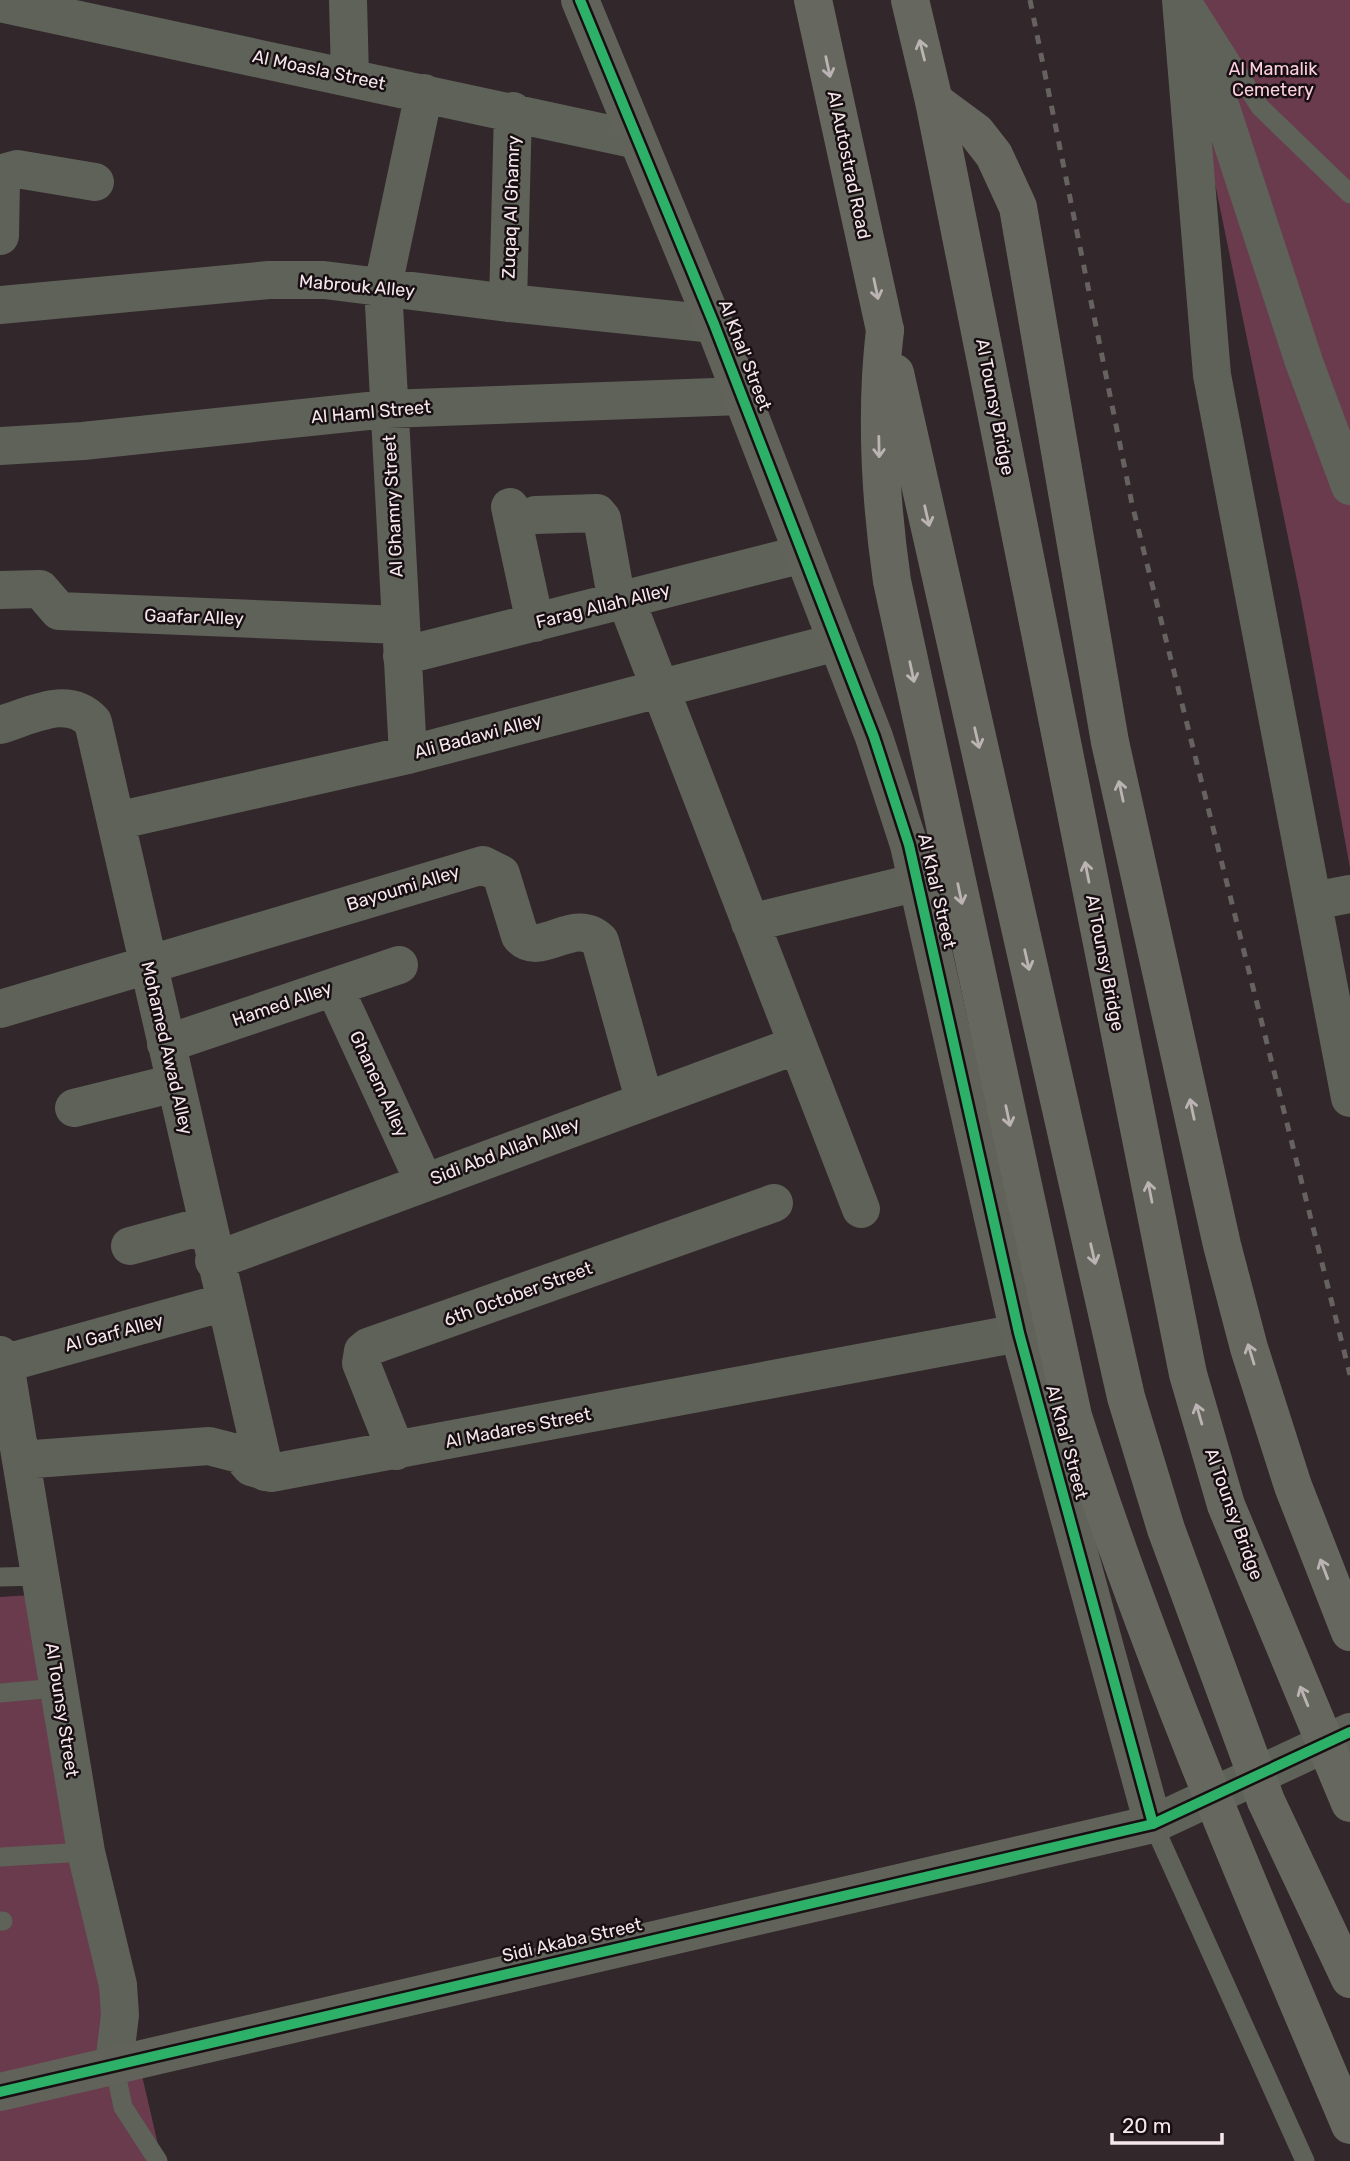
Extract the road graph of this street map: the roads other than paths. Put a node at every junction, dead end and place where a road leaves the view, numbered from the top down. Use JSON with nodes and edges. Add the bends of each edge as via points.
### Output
{"nodes":[{"id":1,"x":348,"y":0,"type":"edge"},
{"id":2,"x":580,"y":0,"type":"edge"},
{"id":3,"x":813,"y":0,"type":"edge"},
{"id":4,"x":910,"y":0,"type":"edge"},
{"id":5,"x":1184,"y":0,"type":"edge"},
{"id":6,"x":1192,"y":0,"type":"edge"},
{"id":7,"x":0,"y":3,"type":"edge"},
{"id":8,"x":350,"y":77,"type":"junction"},
{"id":9,"x":424,"y":93,"type":"junction"},
{"id":10,"x":934,"y":101,"type":"junction"},
{"id":11,"x":513,"y":111,"type":"junction"},
{"id":12,"x":638,"y":140,"type":"junction"},
{"id":13,"x":95,"y":182,"type":"dead end"},
{"id":14,"x":1350,"y":194,"type":"edge"},
{"id":15,"x":0,"y":236,"type":"edge"},
{"id":16,"x":383,"y":286,"type":"junction"},
{"id":17,"x":508,"y":303,"type":"junction"},
{"id":18,"x":0,"y":305,"type":"edge"},
{"id":19,"x":714,"y":324,"type":"junction"},
{"id":20,"x":885,"y":330,"type":"junction"},
{"id":21,"x":742,"y":397,"type":"junction"},
{"id":22,"x":387,"y":408,"type":"junction"},
{"id":23,"x":0,"y":446,"type":"edge"},
{"id":24,"x":1350,"y":486,"type":"edge"},
{"id":25,"x":803,"y":554,"type":"junction"},
{"id":26,"x":0,"y":590,"type":"edge"},
{"id":27,"x":622,"y":601,"type":"junction"},
{"id":28,"x":534,"y":623,"type":"junction"},
{"id":29,"x":401,"y":641,"type":"junction"},
{"id":30,"x":837,"y":642,"type":"junction"},
{"id":31,"x":658,"y":689,"type":"junction"},
{"id":32,"x":0,"y":725,"type":"edge"},
{"id":33,"x":408,"y":755,"type":"junction"},
{"id":34,"x":116,"y":821,"type":"junction"},
{"id":35,"x":918,"y":882,"type":"junction"},
{"id":36,"x":1332,"y":897,"type":"edge"},
{"id":37,"x":750,"y":923,"type":"junction"},
{"id":38,"x":148,"y":964,"type":"junction"},
{"id":39,"x":399,"y":965,"type":"dead end"},
{"id":40,"x":334,"y":987,"type":"junction"},
{"id":41,"x":0,"y":1009,"type":"edge"},
{"id":42,"x":166,"y":1044,"type":"junction"},
{"id":43,"x":797,"y":1045,"type":"junction"},
{"id":44,"x":175,"y":1083,"type":"junction"},
{"id":45,"x":1350,"y":1098,"type":"edge"},
{"id":46,"x":644,"y":1099,"type":"junction"},
{"id":47,"x":74,"y":1108,"type":"dead end"},
{"id":48,"x":424,"y":1182,"type":"junction"},
{"id":49,"x":774,"y":1203,"type":"dead end"},
{"id":50,"x":861,"y":1209,"type":"dead end"},
{"id":51,"x":211,"y":1243,"type":"junction"},
{"id":52,"x":130,"y":1246,"type":"dead end"},
{"id":53,"x":225,"y":1302,"type":"junction"},
{"id":54,"x":1019,"y":1333,"type":"junction"},
{"id":55,"x":2,"y":1368,"type":"edge"},
{"id":56,"x":396,"y":1451,"type":"junction"},
{"id":57,"x":21,"y":1460,"type":"junction"},
{"id":58,"x":265,"y":1472,"type":"junction"},
{"id":59,"x":42,"y":1576,"type":"junction"},
{"id":60,"x":0,"y":1577,"type":"edge"},
{"id":61,"x":1350,"y":1632,"type":"edge"},
{"id":62,"x":57,"y":1688,"type":"junction"},
{"id":63,"x":0,"y":1693,"type":"edge"},
{"id":64,"x":1350,"y":1732,"type":"edge"},
{"id":65,"x":1350,"y":1803,"type":"edge"},
{"id":66,"x":1153,"y":1824,"type":"junction"},
{"id":67,"x":86,"y":1852,"type":"junction"},
{"id":68,"x":0,"y":1857,"type":"edge"},
{"id":69,"x":1350,"y":1979,"type":"edge"},
{"id":70,"x":114,"y":2064,"type":"junction"},
{"id":71,"x":0,"y":2091,"type":"edge"},
{"id":72,"x":1350,"y":2125,"type":"edge"},
{"id":73,"x":158,"y":2161,"type":"edge"},
{"id":74,"x":1305,"y":2161,"type":"edge"}],
"edges":[{"from":1,"to":8,"type":"street"},
{"from":2,"to":12,"type":"street","name":"Al Khal' Street"},
{"from":3,"to":20,"type":"highway","name":"Al Autostrad Road","one_way":true},
{"from":10,"to":4,"type":"highway","one_way":true},
{"from":5,"to":24,"type":"street"},
{"from":5,"to":36,"type":"street","via":[[1212,375]]},
{"from":6,"to":14,"type":"lane","via":[[1260,107]]},
{"from":7,"to":8,"type":"street","name":"Al Moasla Street"},
{"from":8,"to":9,"type":"street","name":"Al Moasla Street"},
{"from":9,"to":11,"type":"street","name":"Al Moasla Street"},
{"from":9,"to":16,"type":"street","name":"Al Ghamry Street"},
{"from":61,"to":10,"type":"highway","one_way":true,"via":[[1293,1486],[1222,1245],[1110,742],[1018,207],[995,155],[976,132]]},
{"from":65,"to":10,"type":"highway","name":"Al Tounsy Bridge","one_way":true,"bridge":true,"via":[[1226,1505],[1188,1374]]},
{"from":11,"to":12,"type":"street","name":"Al Moasla Street"},
{"from":11,"to":17,"type":"street","name":"Zuqaq Al Ghamry"},
{"from":12,"to":19,"type":"street","name":"Al Khal' Street"},
{"from":13,"to":15,"type":"street","via":[[17,169],[6,172],[1,182]]},
{"from":16,"to":17,"type":"street","name":"Mabrouk Alley"},
{"from":16,"to":18,"type":"street","name":"Mabrouk Alley","via":[[269,280]]},
{"from":16,"to":22,"type":"street","name":"Al Ghamry Street"},
{"from":17,"to":19,"type":"street","name":"Mabrouk Alley"},
{"from":19,"to":21,"type":"street","name":"Al Khal' Street"},
{"from":20,"to":69,"type":"highway","one_way":true,"bridge":true,"via":[[1126,1397],[1166,1529],[1266,1801]]},
{"from":20,"to":72,"type":"highway","one_way":true,"bridge":true,"via":[[879,444],[892,581],[1073,1416],[1115,1549],[1176,1710]]},
{"from":21,"to":22,"type":"street","name":"Al Haml Street"},
{"from":21,"to":25,"type":"street","name":"Al Khal' Street"},
{"from":22,"to":23,"type":"street","name":"Al Haml Street"},
{"from":22,"to":29,"type":"street","name":"Al Ghamry Street"},
{"from":25,"to":27,"type":"street","name":"Farag Allah Alley"},
{"from":25,"to":30,"type":"street","name":"Al Khal' Street"},
{"from":26,"to":29,"type":"street","name":"Gaafar Alley","via":[[40,589],[59,611]]},
{"from":27,"to":28,"type":"street","name":"Farag Allah Alley"},
{"from":27,"to":28,"type":"street","via":[[597,513],[523,511]]},
{"from":27,"to":31,"type":"street"},
{"from":28,"to":29,"type":"street","name":"Farag Allah Alley"},
{"from":29,"to":33,"type":"street","name":"Al Ghamry Street"},
{"from":30,"to":31,"type":"street","name":"Ali Badawi Alley"},
{"from":30,"to":35,"type":"street","name":"Al Khal' Street","via":[[874,737]]},
{"from":31,"to":33,"type":"street","name":"Ali Badawi Alley"},
{"from":31,"to":37,"type":"street"},
{"from":32,"to":34,"type":"street","name":"Mohamed Awad Alley","via":[[61,707],[85,713],[93,722]]},
{"from":33,"to":34,"type":"street","name":"Ali Badawi Alley"},
{"from":34,"to":38,"type":"street","name":"Mohamed Awad Alley"},
{"from":35,"to":37,"type":"street"},
{"from":35,"to":54,"type":"street","name":"Al Khal' Street"},
{"from":36,"to":45,"type":"street"},
{"from":37,"to":43,"type":"street"},
{"from":38,"to":41,"type":"street","name":"Bayoumi Alley"},
{"from":38,"to":42,"type":"street","name":"Mohamed Awad Alley"},
{"from":38,"to":46,"type":"street","name":"Bayoumi Alley","via":[[477,865],[490,866],[504,880],[520,936],[527,943],[577,932],[600,941]]},
{"from":39,"to":40,"type":"street","name":"Hamed Alley"},
{"from":40,"to":42,"type":"street","name":"Hamed Alley"},
{"from":40,"to":48,"type":"street","name":"Ghanem Alley"},
{"from":42,"to":44,"type":"street","name":"Mohamed Awad Alley"},
{"from":43,"to":46,"type":"street","name":"Sidi Abd Allah Alley"},
{"from":43,"to":50,"type":"street"},
{"from":44,"to":47,"type":"street"},
{"from":44,"to":51,"type":"street","name":"Mohamed Awad Alley"},
{"from":46,"to":48,"type":"street","name":"Sidi Abd Allah Alley"},
{"from":48,"to":51,"type":"street","name":"Sidi Abd Allah Alley"},
{"from":49,"to":56,"type":"street","name":"6th October Street","via":[[368,1347],[361,1363]]},
{"from":51,"to":52,"type":"street","name":"Sidi Abd Allah Alley"},
{"from":51,"to":53,"type":"street","name":"Mohamed Awad Alley"},
{"from":53,"to":55,"type":"street","name":"Al Garf Alley"},
{"from":53,"to":58,"type":"street","name":"Mohamed Awad Alley"},
{"from":54,"to":56,"type":"street","name":"Al Madares Street"},
{"from":54,"to":66,"type":"street","name":"Al Khal' Street"},
{"from":55,"to":57,"type":"street","name":"Al Tounsy Street"},
{"from":56,"to":58,"type":"street","name":"Al Madares Street"},
{"from":57,"to":58,"type":"street","via":[[209,1446],[240,1454],[251,1467]]},
{"from":57,"to":59,"type":"street","name":"Al Tounsy Street"},
{"from":59,"to":60,"type":"lane"},
{"from":59,"to":62,"type":"street","name":"Al Tounsy Street"},
{"from":62,"to":63,"type":"lane"},
{"from":62,"to":67,"type":"street","name":"Al Tounsy Street"},
{"from":64,"to":66,"type":"street"},
{"from":66,"to":70,"type":"street","name":"Sidi Akaba Street"},
{"from":66,"to":74,"type":"lane"},
{"from":67,"to":68,"type":"lane"},
{"from":67,"to":70,"type":"street","name":"Al Tounsy Street","via":[[118,1985],[120,2015]]},
{"from":70,"to":71,"type":"street","name":"Sidi Akaba Street"},
{"from":70,"to":73,"type":"lane","via":[[123,2107]]}]}
